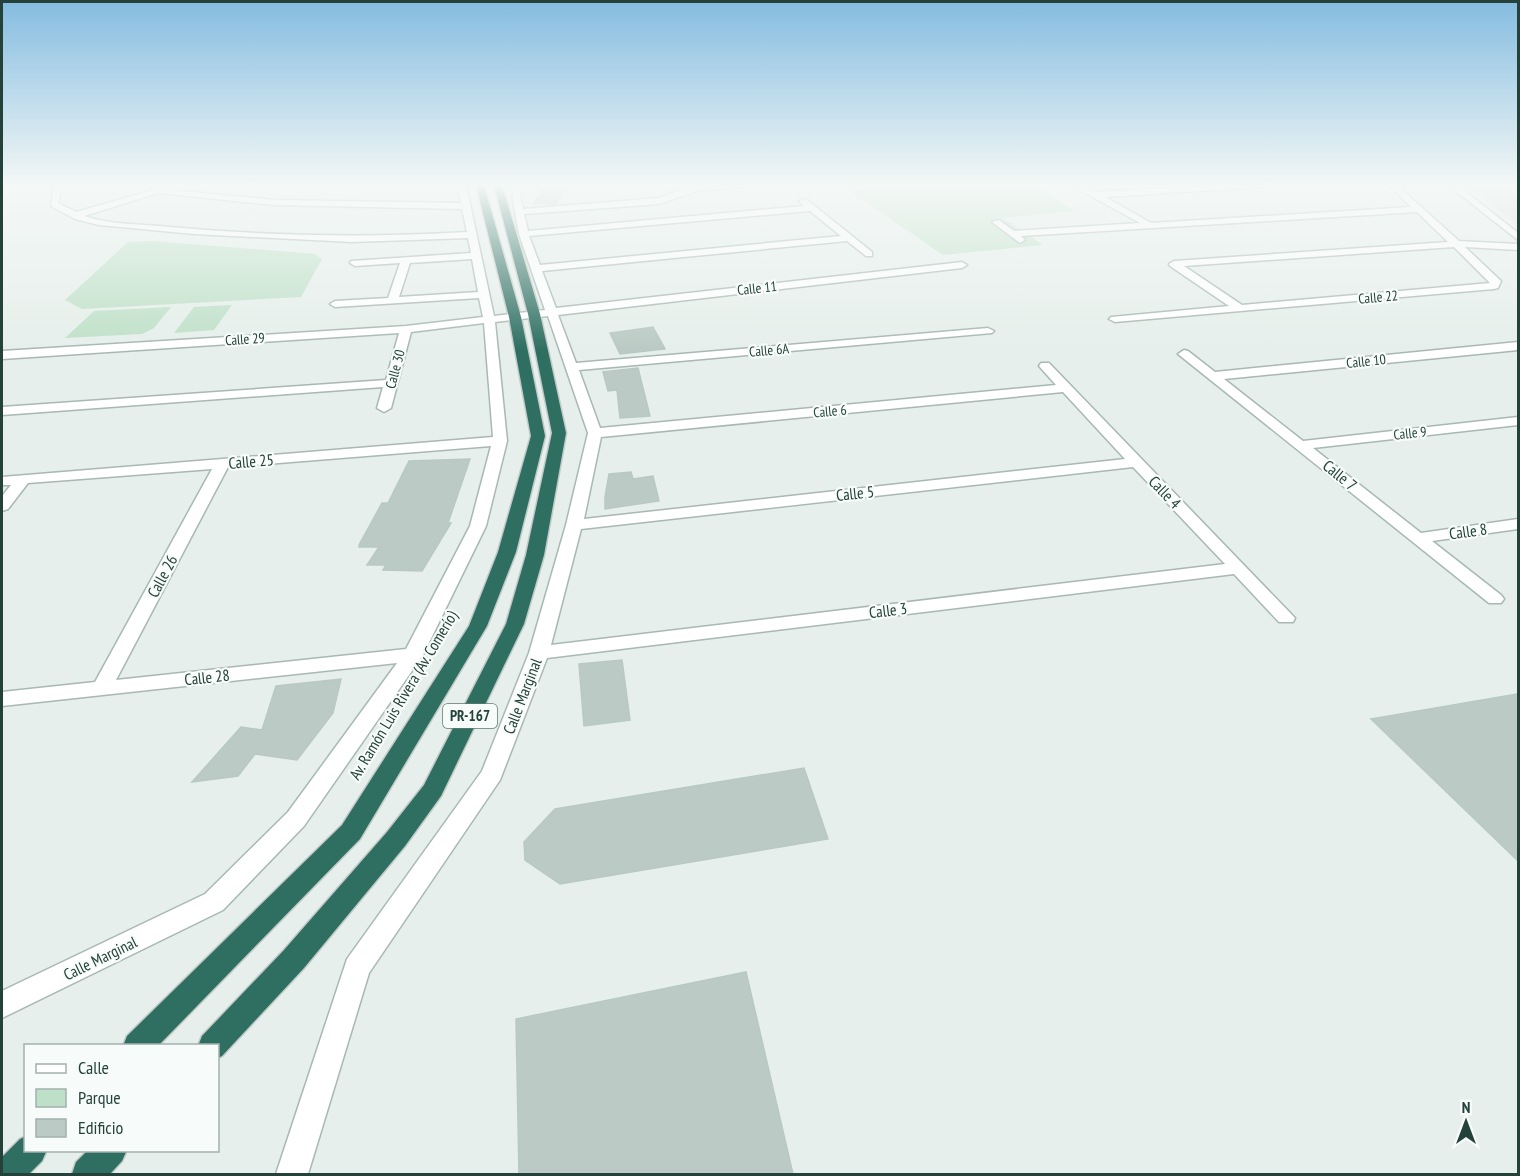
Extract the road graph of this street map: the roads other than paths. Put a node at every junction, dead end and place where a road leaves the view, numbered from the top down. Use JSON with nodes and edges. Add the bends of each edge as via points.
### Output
{"nodes":[{"id":1,"x":472,"y":240,"type":"edge"},
{"id":2,"x":503,"y":240,"type":"edge"},
{"id":3,"x":513,"y":240,"type":"edge"},
{"id":4,"x":526,"y":240,"type":"edge"},
{"id":5,"x":829,"y":240,"type":"edge"},
{"id":6,"x":851,"y":240,"type":"edge"},
{"id":7,"x":1020,"y":240,"type":"edge"},
{"id":8,"x":1452,"y":240,"type":"edge"},
{"id":9,"x":1024,"y":243,"type":"dead end"},
{"id":10,"x":1456,"y":244,"type":"junction"},
{"id":11,"x":1518,"y":247,"type":"edge"},
{"id":12,"x":869,"y":254,"type":"dead end"},
{"id":13,"x":475,"y":256,"type":"junction"},
{"id":14,"x":406,"y":260,"type":"junction"},
{"id":15,"x":355,"y":262,"type":"dead end"},
{"id":16,"x":962,"y":265,"type":"dead end"},
{"id":17,"x":535,"y":268,"type":"junction"},
{"id":18,"x":482,"y":295,"type":"junction"},
{"id":19,"x":392,"y":301,"type":"junction"},
{"id":20,"x":335,"y":304,"type":"dead end"},
{"id":21,"x":1241,"y":309,"type":"junction"},
{"id":22,"x":533,"y":314,"type":"junction"},
{"id":23,"x":1136,"y":317,"type":"junction"},
{"id":24,"x":1115,"y":319,"type":"dead end"},
{"id":25,"x":489,"y":321,"type":"junction"},
{"id":26,"x":406,"y":329,"type":"junction"},
{"id":27,"x":1153,"y":329,"type":"dead end"},
{"id":28,"x":988,"y":331,"type":"dead end"},
{"id":29,"x":1518,"y":346,"type":"edge"},
{"id":30,"x":1184,"y":354,"type":"dead end"},
{"id":31,"x":2,"y":355,"type":"edge"},
{"id":32,"x":1045,"y":366,"type":"dead end"},
{"id":33,"x":572,"y":367,"type":"junction"},
{"id":34,"x":1214,"y":376,"type":"junction"},
{"id":35,"x":391,"y":383,"type":"junction"},
{"id":36,"x":1066,"y":388,"type":"junction"},
{"id":37,"x":384,"y":408,"type":"dead end"},
{"id":38,"x":2,"y":411,"type":"edge"},
{"id":39,"x":1518,"y":421,"type":"edge"},
{"id":40,"x":595,"y":433,"type":"junction"},
{"id":41,"x":500,"y":441,"type":"junction"},
{"id":42,"x":1302,"y":445,"type":"junction"},
{"id":43,"x":1136,"y":462,"type":"junction"},
{"id":44,"x":222,"y":464,"type":"junction"},
{"id":45,"x":24,"y":479,"type":"junction"},
{"id":46,"x":2,"y":481,"type":"edge"},
{"id":47,"x":2,"y":506,"type":"edge"},
{"id":48,"x":1518,"y":524,"type":"edge"},
{"id":49,"x":574,"y":525,"type":"junction"},
{"id":50,"x":1418,"y":538,"type":"junction"},
{"id":51,"x":1237,"y":568,"type":"junction"},
{"id":52,"x":1495,"y":599,"type":"dead end"},
{"id":53,"x":1286,"y":618,"type":"dead end"},
{"id":54,"x":539,"y":653,"type":"junction"},
{"id":55,"x":413,"y":655,"type":"junction"},
{"id":56,"x":102,"y":688,"type":"junction"},
{"id":57,"x":2,"y":699,"type":"edge"},
{"id":58,"x":2,"y":1005,"type":"edge"},
{"id":59,"x":139,"y":1044,"type":"edge"},
{"id":60,"x":214,"y":1044,"type":"edge"},
{"id":61,"x":30,"y":1152,"type":"edge"},
{"id":62,"x":109,"y":1152,"type":"edge"},
{"id":63,"x":7,"y":1174,"type":"edge"},
{"id":64,"x":88,"y":1174,"type":"edge"},
{"id":65,"x":292,"y":1174,"type":"edge"}],
"edges":[{"from":1,"to":13,"type":"street","name":"Calle Marginal"},
{"from":2,"to":22,"type":"highway","name":"Av. Ramón Luis Rivera (Av. Comerío)","number":"PR-167"},
{"from":3,"to":22,"type":"highway","name":"Av. Ramón Luis Rivera (Av. Comerío)","number":"PR-167"},
{"from":4,"to":17,"type":"street"},
{"from":5,"to":17,"type":"street"},
{"from":6,"to":12,"type":"street"},
{"from":7,"to":9,"type":"street"},
{"from":8,"to":10,"type":"street","name":"Calle 22"},
{"from":10,"to":11,"type":"street"},
{"from":10,"to":21,"type":"street","name":"Calle 22","via":[[1496,281],[1494,286]]},
{"from":10,"to":21,"type":"street","via":[[1174,264]]},
{"from":13,"to":14,"type":"street"},
{"from":13,"to":18,"type":"street","name":"Calle Marginal"},
{"from":14,"to":15,"type":"street"},
{"from":14,"to":19,"type":"street"},
{"from":16,"to":22,"type":"street","name":"Calle 11"},
{"from":17,"to":22,"type":"street"},
{"from":18,"to":19,"type":"street"},
{"from":18,"to":25,"type":"street","name":"Calle Marginal"},
{"from":19,"to":20,"type":"street"},
{"from":21,"to":23,"type":"street","name":"Calle 22"},
{"from":22,"to":25,"type":"street","name":"Calle 11"},
{"from":22,"to":33,"type":"street"},
{"from":22,"to":59,"type":"highway","name":"Av. Ramón Luis Rivera (Av. Comerío)","number":"PR-167","via":[[538,436],[507,552],[478,626],[351,832]]},
{"from":22,"to":60,"type":"highway","name":"Av. Ramón Luis Rivera (Av. Comerío)","number":"PR-167","via":[[560,433],[535,555],[515,624],[433,790],[294,959]]},
{"from":23,"to":24,"type":"street","name":"Calle 22"},
{"from":23,"to":27,"type":"street"},
{"from":25,"to":26,"type":"street","name":"Calle 29"},
{"from":25,"to":41,"type":"street","name":"Calle Marginal"},
{"from":26,"to":31,"type":"street","name":"Calle 29"},
{"from":26,"to":35,"type":"street","name":"Calle 30"},
{"from":28,"to":33,"type":"street","name":"Calle 6A"},
{"from":29,"to":34,"type":"street","name":"Calle 10"},
{"from":30,"to":34,"type":"street","name":"Calle 7"},
{"from":32,"to":36,"type":"street","name":"Calle 4"},
{"from":33,"to":40,"type":"street"},
{"from":34,"to":42,"type":"street","name":"Calle 7"},
{"from":35,"to":37,"type":"street","name":"Calle 30"},
{"from":35,"to":38,"type":"street"},
{"from":36,"to":40,"type":"street","name":"Calle 6"},
{"from":36,"to":43,"type":"street","name":"Calle 4"},
{"from":39,"to":42,"type":"street","name":"Calle 9"},
{"from":40,"to":49,"type":"street","name":"Calle Marginal"},
{"from":41,"to":44,"type":"street","name":"Calle 25"},
{"from":41,"to":55,"type":"street","name":"Calle Marginal","via":[[478,526]]},
{"from":42,"to":50,"type":"street","name":"Calle 7"},
{"from":43,"to":49,"type":"street","name":"Calle 5"},
{"from":43,"to":51,"type":"street","name":"Calle 4"},
{"from":44,"to":45,"type":"street","name":"Calle 25"},
{"from":44,"to":56,"type":"street","name":"Calle 26"},
{"from":45,"to":46,"type":"street","name":"Calle 25"},
{"from":45,"to":47,"type":"street"},
{"from":48,"to":50,"type":"street","name":"Calle 8"},
{"from":49,"to":54,"type":"street","name":"Calle Marginal"},
{"from":50,"to":52,"type":"street","name":"Calle 7"},
{"from":51,"to":53,"type":"street","name":"Calle 4"},
{"from":51,"to":54,"type":"street","name":"Calle 3"},
{"from":54,"to":65,"type":"street","name":"Calle Marginal","via":[[492,774],[357,968]]},
{"from":55,"to":56,"type":"street","name":"Calle 28"},
{"from":55,"to":58,"type":"street","name":"Calle Marginal","via":[[296,819],[214,902]]},
{"from":56,"to":57,"type":"street","name":"Calle 28"},
{"from":61,"to":63,"type":"highway"},
{"from":62,"to":64,"type":"highway"}]}
